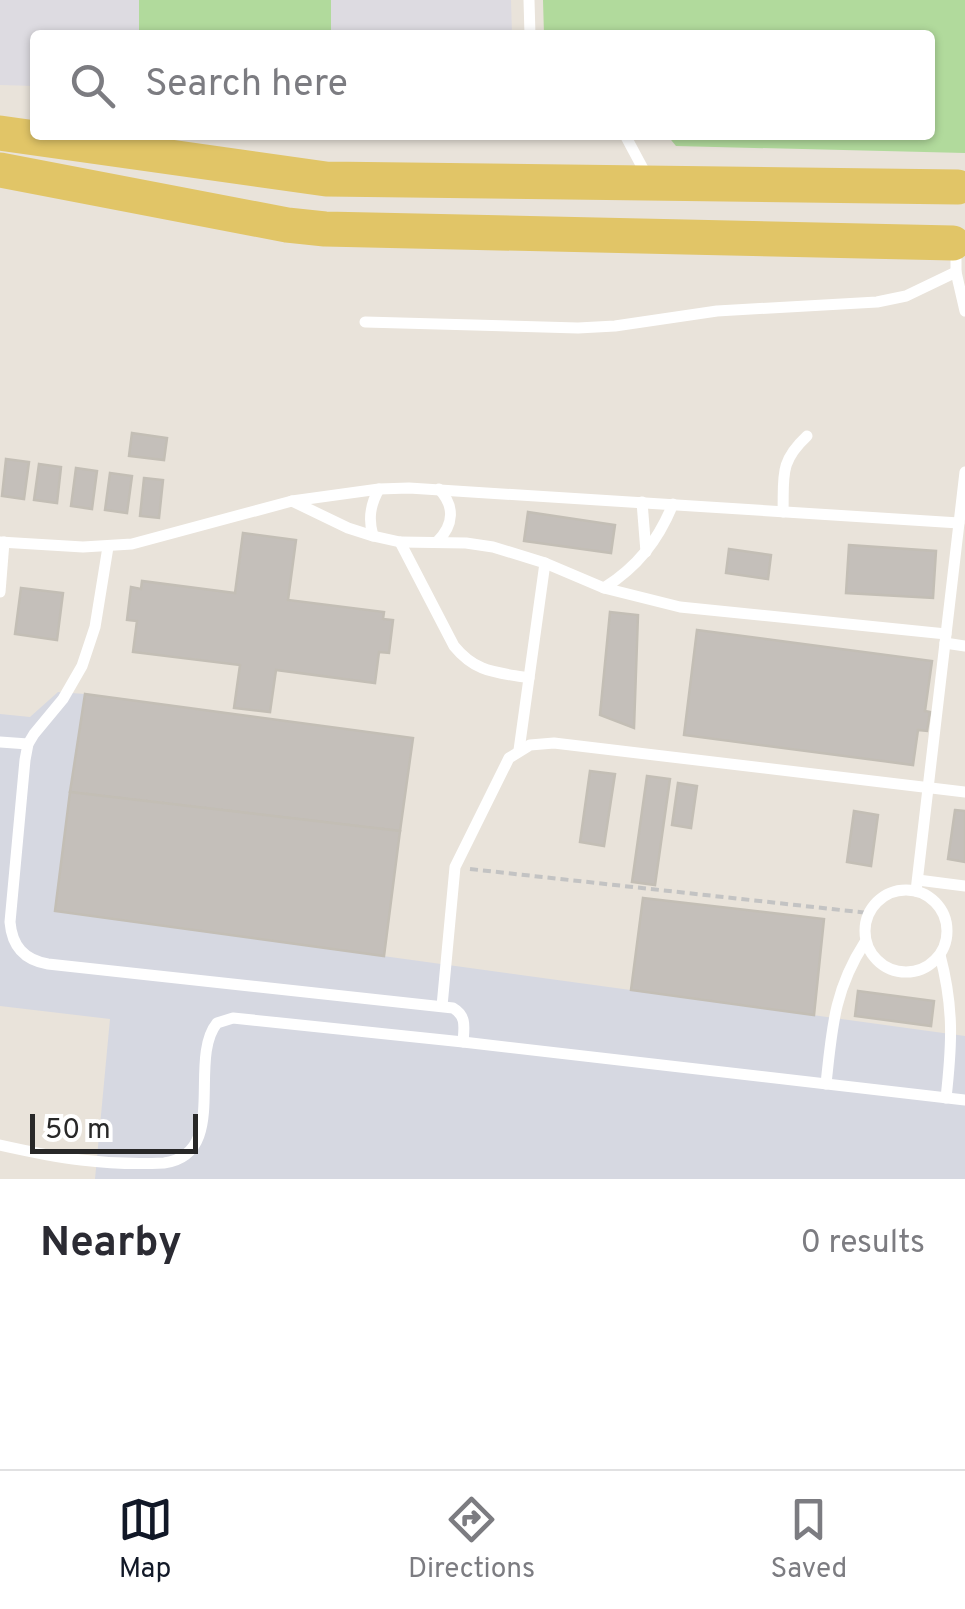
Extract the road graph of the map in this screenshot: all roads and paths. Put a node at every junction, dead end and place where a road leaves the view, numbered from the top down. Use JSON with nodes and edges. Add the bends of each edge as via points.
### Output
{"nodes":[{"id":1,"x":530,"y":0,"type":"edge"},
{"id":2,"x":530,"y":30,"type":"edge"},
{"id":3,"x":0,"y":133,"type":"edge"},
{"id":4,"x":30,"y":137,"type":"edge"},
{"id":5,"x":50,"y":140,"type":"edge"},
{"id":6,"x":629,"y":140,"type":"edge"},
{"id":7,"x":0,"y":170,"type":"edge"},
{"id":8,"x":650,"y":182,"type":"junction"},
{"id":9,"x":962,"y":184,"type":"edge"},
{"id":10,"x":958,"y":254,"type":"edge"},
{"id":11,"x":965,"y":311,"type":"edge"},
{"id":12,"x":365,"y":322,"type":"dead end"},
{"id":13,"x":808,"y":436,"type":"dead end"},
{"id":14,"x":965,"y":472,"type":"edge"},
{"id":15,"x":439,"y":489,"type":"junction"},
{"id":16,"x":379,"y":490,"type":"junction"},
{"id":17,"x":964,"y":498,"type":"edge"},
{"id":18,"x":292,"y":502,"type":"junction"},
{"id":19,"x":642,"y":502,"type":"junction"},
{"id":20,"x":673,"y":504,"type":"junction"},
{"id":21,"x":783,"y":512,"type":"junction"},
{"id":22,"x":959,"y":524,"type":"junction"},
{"id":23,"x":372,"y":536,"type":"junction"},
{"id":24,"x":2,"y":542,"type":"edge"},
{"id":25,"x":400,"y":542,"type":"junction"},
{"id":26,"x":437,"y":542,"type":"junction"},
{"id":27,"x":108,"y":546,"type":"junction"},
{"id":28,"x":646,"y":552,"type":"junction"},
{"id":29,"x":544,"y":562,"type":"junction"},
{"id":30,"x":960,"y":566,"type":"edge"},
{"id":31,"x":604,"y":588,"type":"junction"},
{"id":32,"x":0,"y":592,"type":"edge"},
{"id":33,"x":946,"y":639,"type":"junction"},
{"id":34,"x":965,"y":646,"type":"edge"},
{"id":35,"x":529,"y":678,"type":"junction"},
{"id":36,"x":0,"y":742,"type":"edge"},
{"id":37,"x":28,"y":744,"type":"junction"},
{"id":38,"x":519,"y":750,"type":"junction"},
{"id":39,"x":929,"y":787,"type":"junction"},
{"id":40,"x":965,"y":792,"type":"edge"},
{"id":41,"x":455,"y":867,"type":"junction"},
{"id":42,"x":917,"y":885,"type":"junction"},
{"id":43,"x":965,"y":886,"type":"edge"},
{"id":44,"x":868,"y":913,"type":"junction"},
{"id":45,"x":866,"y":942,"type":"junction"},
{"id":46,"x":940,"y":955,"type":"junction"},
{"id":47,"x":442,"y":1006,"type":"junction"},
{"id":48,"x":463,"y":1042,"type":"junction"},
{"id":49,"x":826,"y":1084,"type":"junction"},
{"id":50,"x":946,"y":1098,"type":"junction"},
{"id":51,"x":965,"y":1100,"type":"edge"},
{"id":52,"x":0,"y":1145,"type":"edge"}],
"edges":[{"from":1,"to":2,"type":"lane"},
{"from":3,"to":4,"type":"main road"},
{"from":5,"to":8,"type":"main road","via":[[326,179]]},
{"from":6,"to":8,"type":"lane"},
{"from":7,"to":10,"type":"main road","via":[[325,229]]},
{"from":8,"to":9,"type":"main road"},
{"from":9,"to":10,"type":"main road","via":[[945,214]]},
{"from":10,"to":11,"type":"lane"},
{"from":10,"to":12,"type":"lane","via":[[906,296],[877,302],[717,310],[578,328]]},
{"from":13,"to":21,"type":"lane","via":[[786,464]]},
{"from":14,"to":17,"type":"lane"},
{"from":15,"to":16,"type":"lane"},
{"from":15,"to":19,"type":"lane"},
{"from":15,"to":26,"type":"lane","via":[[451,511]]},
{"from":16,"to":18,"type":"lane"},
{"from":16,"to":23,"type":"lane","via":[[371,507]]},
{"from":17,"to":22,"type":"lane"},
{"from":18,"to":23,"type":"lane"},
{"from":18,"to":27,"type":"lane"},
{"from":19,"to":20,"type":"lane"},
{"from":19,"to":28,"type":"lane"},
{"from":20,"to":21,"type":"lane"},
{"from":20,"to":28,"type":"lane"},
{"from":21,"to":22,"type":"lane"},
{"from":22,"to":30,"type":"lane"},
{"from":23,"to":25,"type":"lane"},
{"from":24,"to":27,"type":"lane"},
{"from":24,"to":32,"type":"lane"},
{"from":25,"to":26,"type":"lane"},
{"from":25,"to":35,"type":"lane","via":[[462,655],[482,670]]},
{"from":26,"to":29,"type":"lane","via":[[494,547]]},
{"from":27,"to":37,"type":"lane","via":[[82,666]]},
{"from":28,"to":31,"type":"lane"},
{"from":29,"to":31,"type":"lane"},
{"from":29,"to":35,"type":"lane"},
{"from":30,"to":33,"type":"lane"},
{"from":31,"to":33,"type":"lane","via":[[680,607]]},
{"from":33,"to":34,"type":"lane"},
{"from":33,"to":39,"type":"lane"},
{"from":35,"to":38,"type":"lane"},
{"from":36,"to":37,"type":"lane"},
{"from":37,"to":47,"type":"lane","via":[[10,922],[14,942],[28,958]]},
{"from":38,"to":39,"type":"lane","via":[[554,742]]},
{"from":38,"to":41,"type":"lane","via":[[502,769]]},
{"from":39,"to":40,"type":"lane"},
{"from":39,"to":42,"type":"lane"},
{"from":41,"to":44,"type":"path"},
{"from":41,"to":47,"type":"lane"},
{"from":42,"to":43,"type":"lane"},
{"from":42,"to":44,"type":"lane","via":[[888,894]]},
{"from":42,"to":46,"type":"lane","via":[[945,917]]},
{"from":44,"to":45,"type":"lane"},
{"from":45,"to":46,"type":"lane","via":[[892,970],[918,971]]},
{"from":45,"to":49,"type":"lane","via":[[838,996]]},
{"from":46,"to":50,"type":"lane","via":[[952,1022]]},
{"from":47,"to":48,"type":"lane","via":[[463,1016]]},
{"from":48,"to":49,"type":"lane"},
{"from":48,"to":52,"type":"lane","via":[[224,1019],[208,1037],[201,1129],[185,1157],[164,1164],[92,1163]]},
{"from":49,"to":50,"type":"lane"},
{"from":50,"to":51,"type":"lane"}]}
